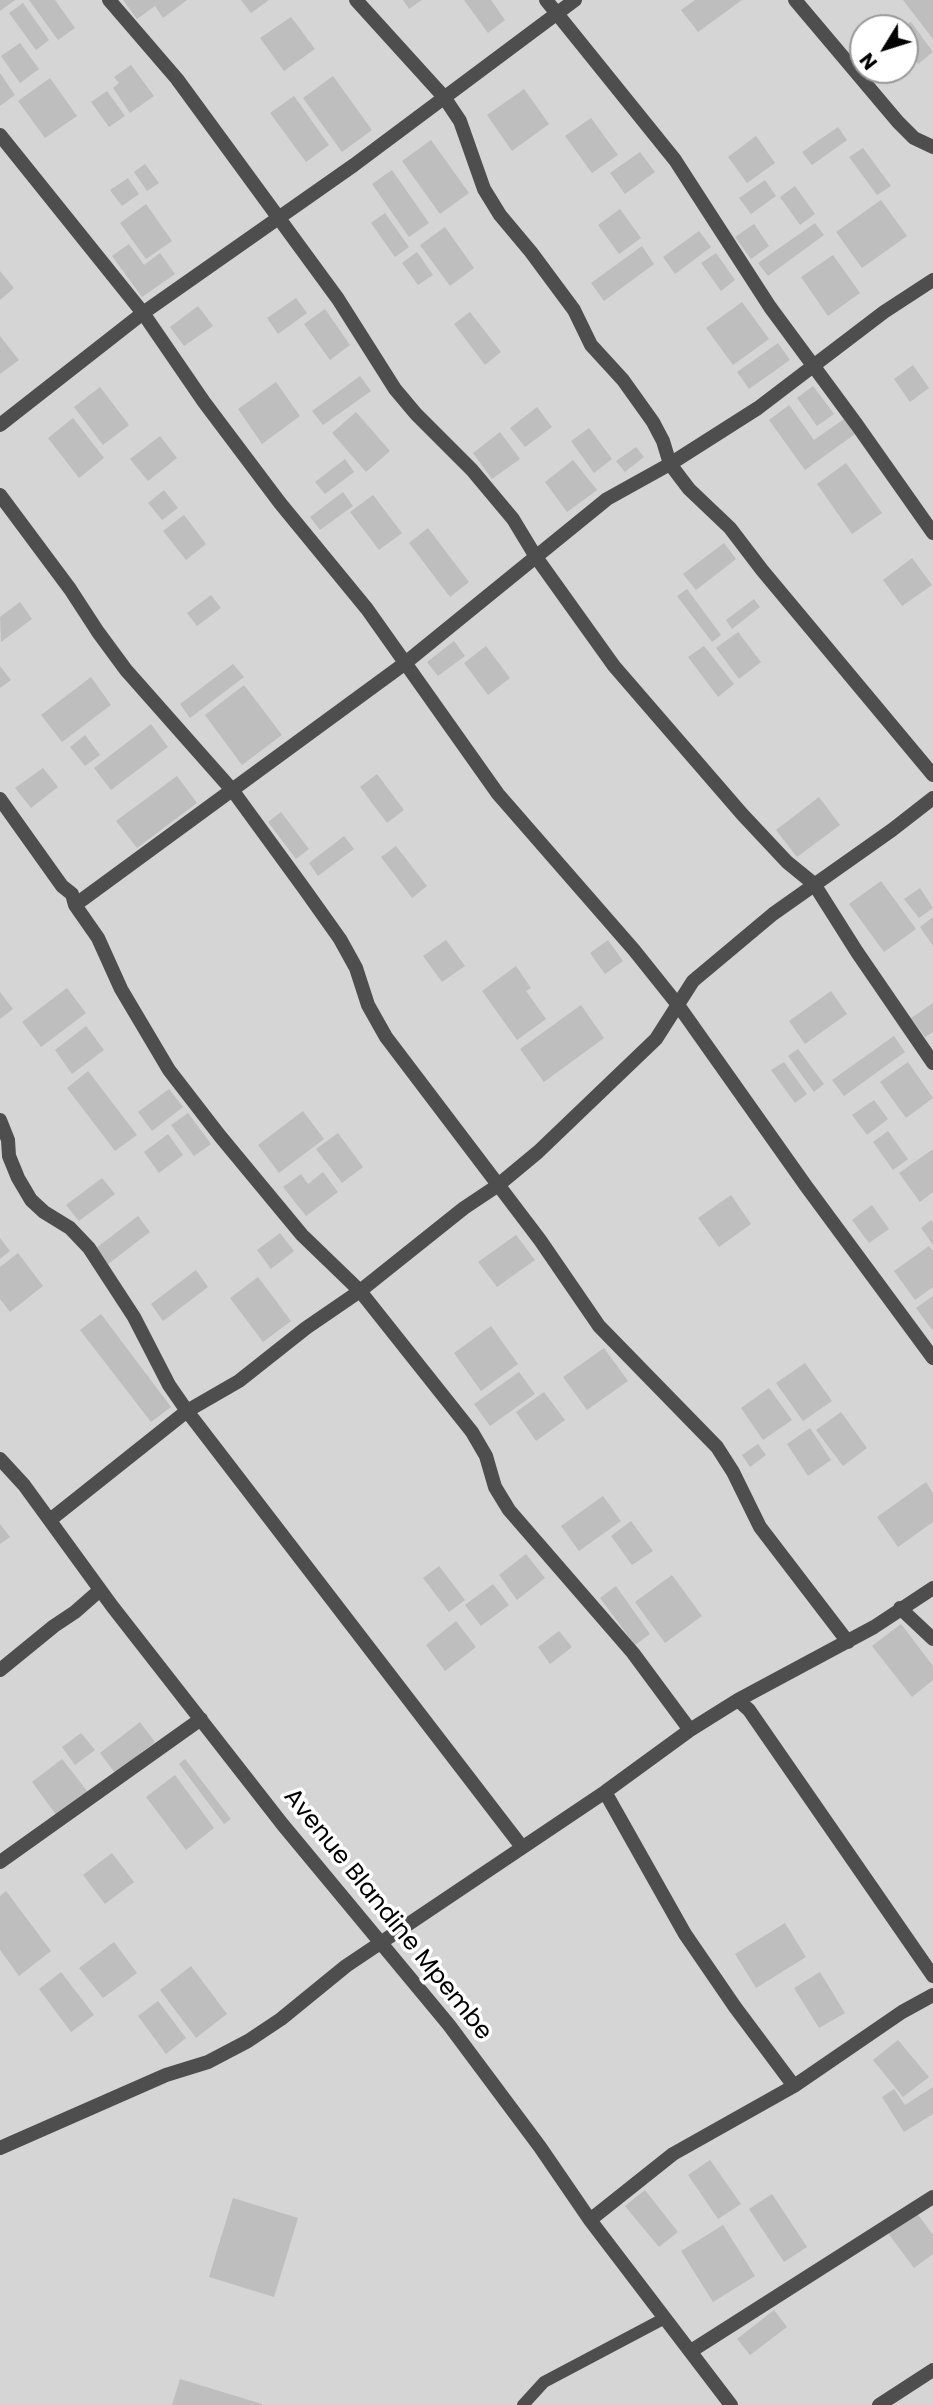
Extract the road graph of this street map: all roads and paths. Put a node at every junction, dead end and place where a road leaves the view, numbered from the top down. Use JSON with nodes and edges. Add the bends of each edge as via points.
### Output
{"nodes":[{"id":1,"x":109,"y":0,"type":"edge"},
{"id":2,"x":356,"y":0,"type":"edge"},
{"id":3,"x":545,"y":0,"type":"edge"},
{"id":4,"x":575,"y":0,"type":"edge"},
{"id":5,"x":795,"y":0,"type":"edge"},
{"id":6,"x":555,"y":15,"type":"junction"},
{"id":7,"x":444,"y":97,"type":"junction"},
{"id":8,"x":0,"y":135,"type":"edge"},
{"id":9,"x":933,"y":147,"type":"edge"},
{"id":10,"x":278,"y":217,"type":"junction"},
{"id":11,"x":933,"y":280,"type":"edge"},
{"id":12,"x":143,"y":313,"type":"junction"},
{"id":13,"x":813,"y":366,"type":"junction"},
{"id":14,"x":0,"y":425,"type":"edge"},
{"id":15,"x":670,"y":464,"type":"junction"},
{"id":16,"x":0,"y":495,"type":"edge"},
{"id":17,"x":933,"y":533,"type":"edge"},
{"id":18,"x":536,"y":557,"type":"junction"},
{"id":19,"x":404,"y":664,"type":"junction"},
{"id":20,"x":933,"y":775,"type":"edge"},
{"id":21,"x":233,"y":791,"type":"junction"},
{"id":22,"x":933,"y":798,"type":"edge"},
{"id":23,"x":0,"y":799,"type":"edge"},
{"id":24,"x":814,"y":884,"type":"junction"},
{"id":25,"x":75,"y":905,"type":"junction"},
{"id":26,"x":678,"y":1005,"type":"junction"},
{"id":27,"x":933,"y":1063,"type":"edge"},
{"id":28,"x":0,"y":1120,"type":"edge"},
{"id":29,"x":497,"y":1186,"type":"junction"},
{"id":30,"x":360,"y":1291,"type":"junction"},
{"id":31,"x":933,"y":1358,"type":"edge"},
{"id":32,"x":187,"y":1411,"type":"junction"},
{"id":33,"x":0,"y":1459,"type":"edge"},
{"id":34,"x":50,"y":1520,"type":"junction"},
{"id":35,"x":933,"y":1588,"type":"edge"},
{"id":36,"x":100,"y":1590,"type":"junction"},
{"id":37,"x":900,"y":1608,"type":"junction"},
{"id":38,"x":933,"y":1639,"type":"edge"},
{"id":39,"x":848,"y":1642,"type":"junction"},
{"id":40,"x":0,"y":1670,"type":"edge"},
{"id":41,"x":738,"y":1700,"type":"junction"},
{"id":42,"x":201,"y":1718,"type":"junction"},
{"id":43,"x":690,"y":1730,"type":"junction"},
{"id":44,"x":605,"y":1792,"type":"junction"},
{"id":45,"x":522,"y":1847,"type":"junction"},
{"id":46,"x":0,"y":1862,"type":"edge"},
{"id":47,"x":380,"y":1941,"type":"junction"},
{"id":48,"x":933,"y":1976,"type":"edge"},
{"id":49,"x":933,"y":1995,"type":"edge"},
{"id":50,"x":794,"y":2086,"type":"junction"},
{"id":51,"x":0,"y":2148,"type":"edge"},
{"id":52,"x":933,"y":2197,"type":"edge"},
{"id":53,"x":590,"y":2220,"type":"junction"},
{"id":54,"x":665,"y":2318,"type":"junction"},
{"id":55,"x":691,"y":2351,"type":"junction"},
{"id":56,"x":933,"y":2370,"type":"edge"},
{"id":57,"x":523,"y":2405,"type":"edge"},
{"id":58,"x":732,"y":2405,"type":"edge"},
{"id":59,"x":879,"y":2405,"type":"edge"}],
"edges":[{"from":1,"to":10,"type":"street","via":[[177,79]]},
{"from":2,"to":7,"type":"street"},
{"from":3,"to":6,"type":"street"},
{"from":4,"to":6,"type":"street"},
{"from":5,"to":9,"type":"street","via":[[898,122],[914,138]]},
{"from":6,"to":7,"type":"street"},
{"from":6,"to":13,"type":"street","via":[[676,160],[727,244]]},
{"from":7,"to":10,"type":"street"},
{"from":7,"to":15,"type":"street","via":[[460,121],[484,189],[500,215],[574,310],[591,345],[653,422]]},
{"from":8,"to":12,"type":"street"},
{"from":10,"to":12,"type":"street"},
{"from":10,"to":18,"type":"street","via":[[395,389],[494,495]]},
{"from":11,"to":13,"type":"street"},
{"from":12,"to":14,"type":"street"},
{"from":12,"to":19,"type":"street","via":[[204,402]]},
{"from":13,"to":15,"type":"street","via":[[758,408]]},
{"from":13,"to":17,"type":"street"},
{"from":15,"to":18,"type":"street","via":[[607,499]]},
{"from":15,"to":20,"type":"street","via":[[730,528]]},
{"from":16,"to":21,"type":"street","via":[[126,670]]},
{"from":18,"to":19,"type":"street"},
{"from":18,"to":24,"type":"street","via":[[654,714],[787,862]]},
{"from":19,"to":21,"type":"street"},
{"from":19,"to":26,"type":"street","via":[[498,794]]},
{"from":21,"to":25,"type":"street"},
{"from":21,"to":29,"type":"street","via":[[340,939],[386,1037]]},
{"from":22,"to":24,"type":"street"},
{"from":23,"to":25,"type":"street","via":[[72,894]]},
{"from":24,"to":26,"type":"street","via":[[700,974]]},
{"from":24,"to":27,"type":"street"},
{"from":25,"to":30,"type":"street","via":[[98,938],[121,989],[169,1070],[302,1235]]},
{"from":26,"to":29,"type":"street","via":[[641,1054]]},
{"from":26,"to":31,"type":"street"},
{"from":28,"to":32,"type":"street","via":[[9,1156],[31,1200],[89,1248]]},
{"from":29,"to":30,"type":"street"},
{"from":29,"to":39,"type":"street","via":[[599,1326],[717,1447],[761,1527]]},
{"from":30,"to":32,"type":"street","via":[[239,1381]]},
{"from":30,"to":43,"type":"street","via":[[472,1432],[509,1510],[633,1653]]},
{"from":32,"to":34,"type":"street"},
{"from":32,"to":45,"type":"street"},
{"from":33,"to":34,"type":"street","name":"Avenue Blandine Mpembe"},
{"from":34,"to":36,"type":"street","name":"Avenue Blandine Mpembe"},
{"from":35,"to":37,"type":"street"},
{"from":36,"to":40,"type":"street"},
{"from":36,"to":42,"type":"street","name":"Avenue Blandine Mpembe"},
{"from":37,"to":38,"type":"street"},
{"from":37,"to":39,"type":"street"},
{"from":39,"to":41,"type":"street"},
{"from":41,"to":43,"type":"street"},
{"from":41,"to":48,"type":"street"},
{"from":42,"to":46,"type":"street"},
{"from":42,"to":47,"type":"street","name":"Avenue Blandine Mpembe"},
{"from":43,"to":44,"type":"street"},
{"from":44,"to":45,"type":"street"},
{"from":44,"to":50,"type":"street","via":[[685,1934]]},
{"from":45,"to":47,"type":"street"},
{"from":47,"to":51,"type":"street","via":[[282,2019],[236,2048]]},
{"from":47,"to":53,"type":"street","name":"Avenue Blandine Mpembe","via":[[449,2025]]},
{"from":49,"to":50,"type":"street"},
{"from":50,"to":53,"type":"street","via":[[673,2154]]},
{"from":52,"to":55,"type":"street"},
{"from":53,"to":54,"type":"street","name":"Avenue Blandine Mpembe"},
{"from":54,"to":55,"type":"street","name":"Avenue Blandine Mpembe"},
{"from":54,"to":57,"type":"lane","via":[[544,2382]]},
{"from":55,"to":58,"type":"street","name":"Avenue Blandine Mpembe"},
{"from":56,"to":59,"type":"street"}]}
